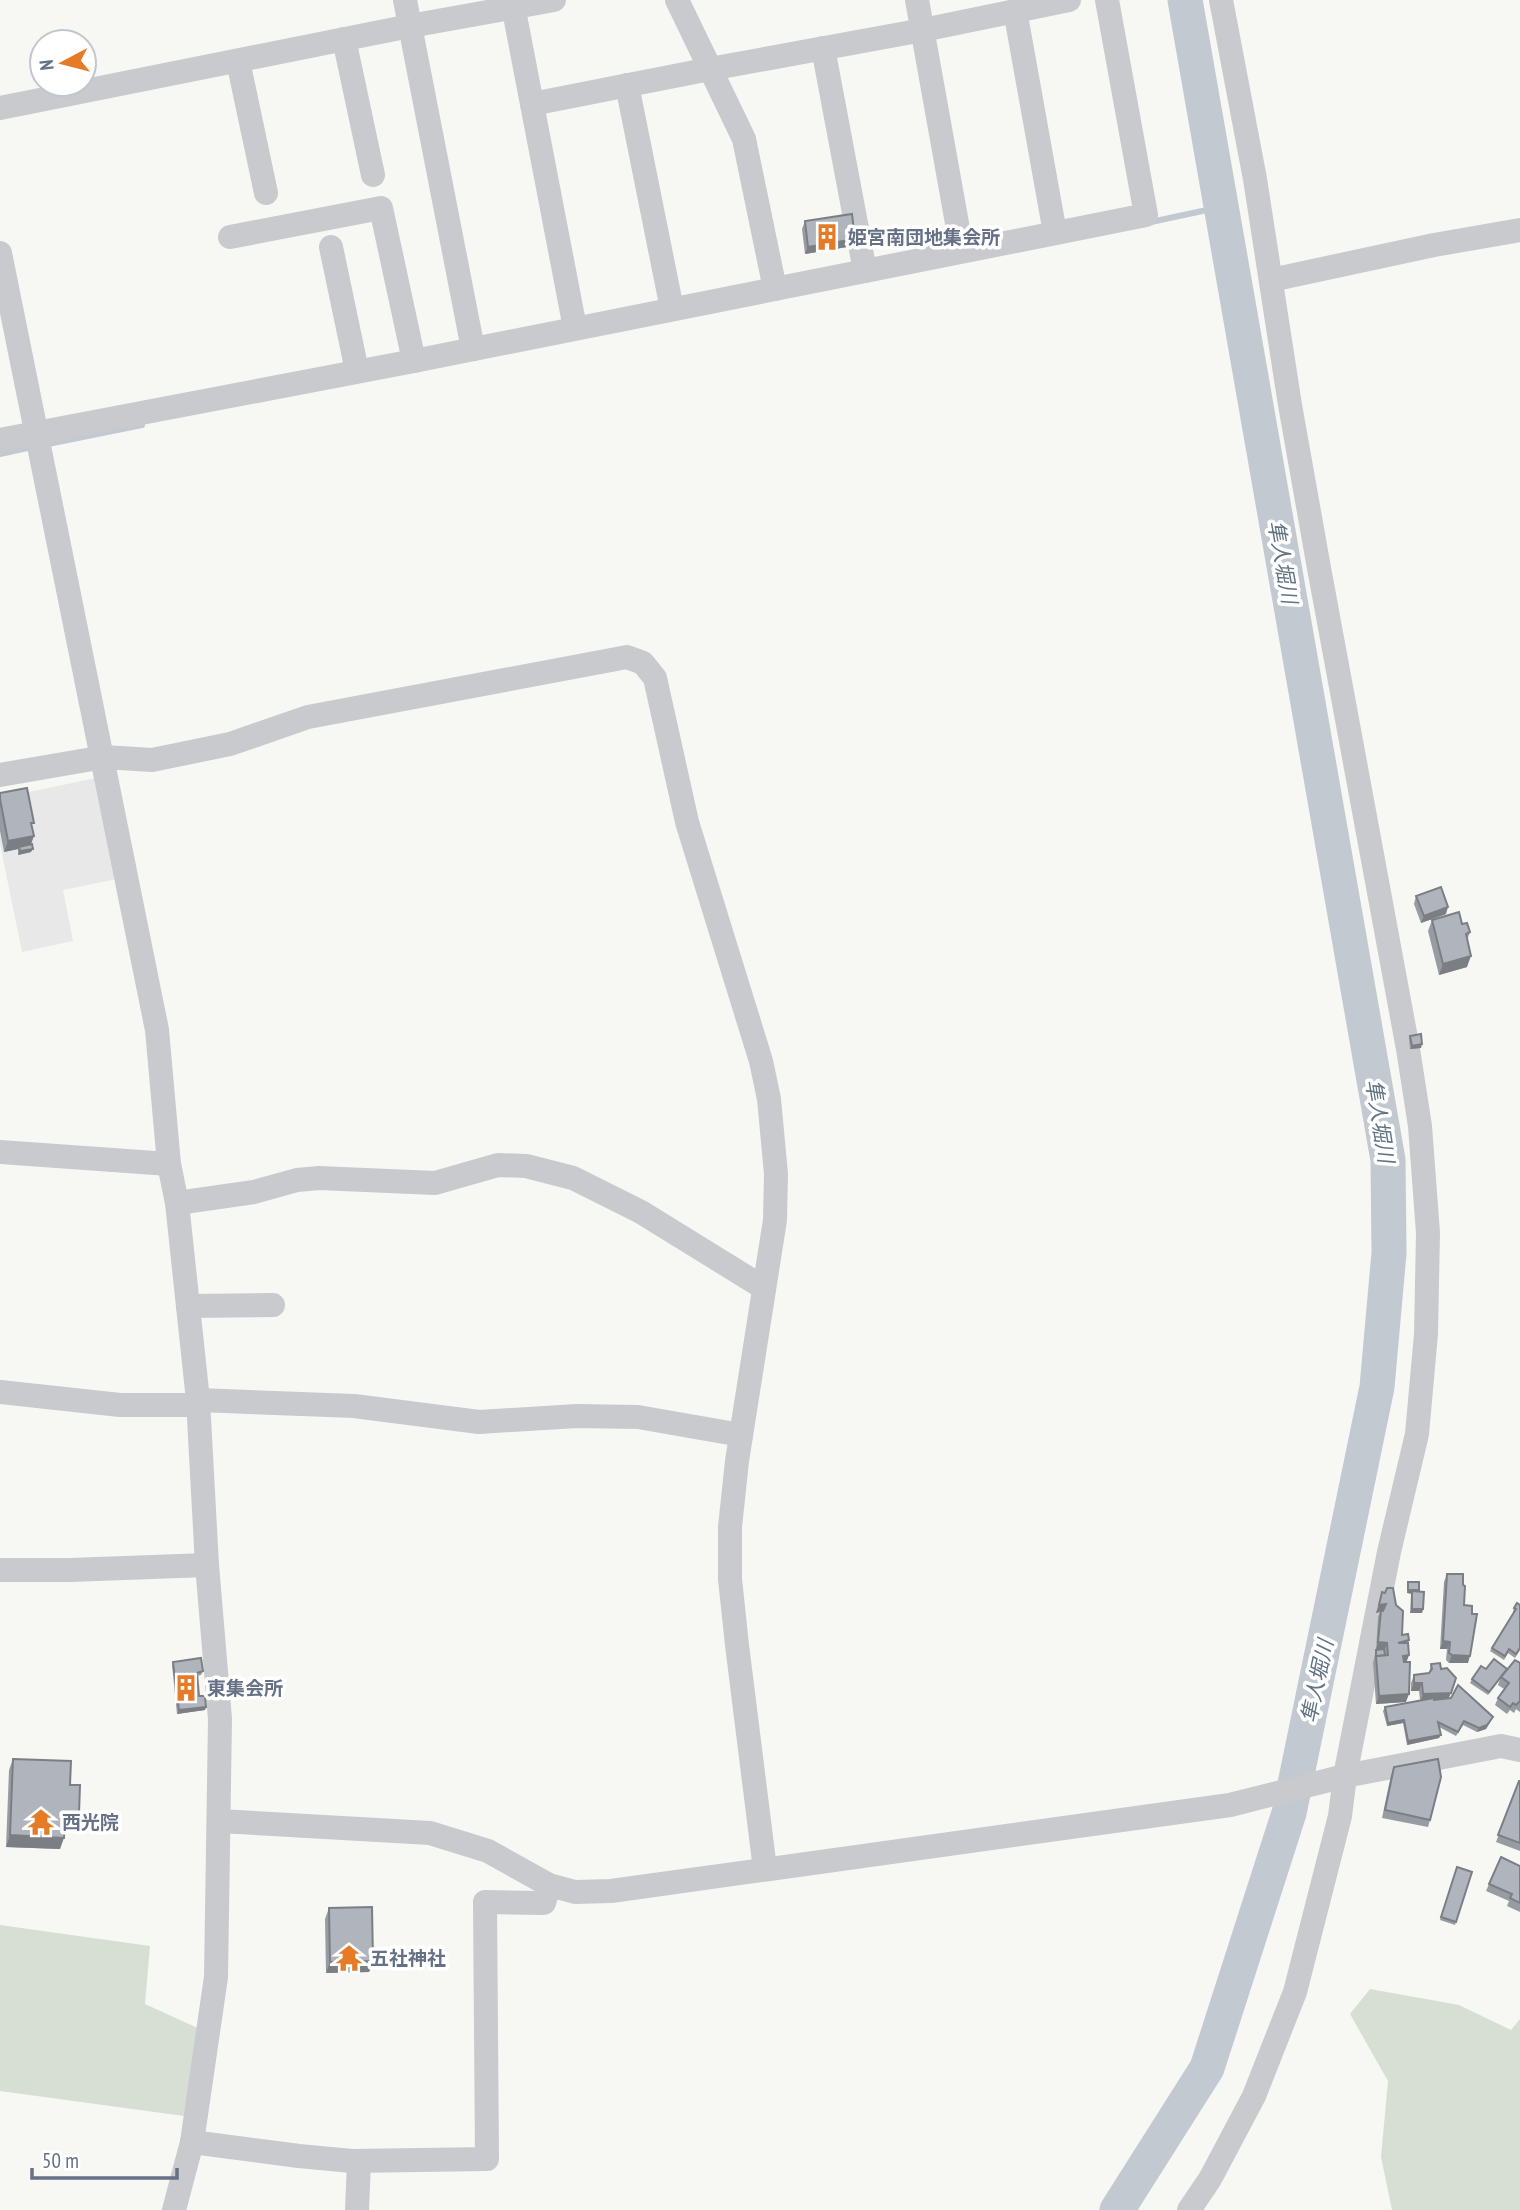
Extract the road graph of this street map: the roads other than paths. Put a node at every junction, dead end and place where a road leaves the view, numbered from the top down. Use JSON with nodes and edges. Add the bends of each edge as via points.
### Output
{"nodes":[{"id":1,"x":405,"y":0,"type":"edge"},
{"id":2,"x":554,"y":0,"type":"edge"},
{"id":3,"x":677,"y":0,"type":"edge"},
{"id":4,"x":917,"y":0,"type":"edge"},
{"id":5,"x":1069,"y":0,"type":"edge"},
{"id":6,"x":1107,"y":0,"type":"edge"},
{"id":7,"x":1221,"y":0,"type":"edge"},
{"id":8,"x":513,"y":3,"type":"edge"},
{"id":9,"x":1015,"y":10,"type":"junction"},
{"id":10,"x":410,"y":26,"type":"junction"},
{"id":11,"x":923,"y":30,"type":"junction"},
{"id":12,"x":344,"y":39,"type":"junction"},
{"id":13,"x":823,"y":48,"type":"junction"},
{"id":14,"x":238,"y":61,"type":"junction"},
{"id":15,"x":710,"y":69,"type":"junction"},
{"id":16,"x":627,"y":85,"type":"junction"},
{"id":17,"x":532,"y":104,"type":"junction"},
{"id":18,"x":0,"y":108,"type":"edge"},
{"id":19,"x":373,"y":175,"type":"dead end"},
{"id":20,"x":266,"y":193,"type":"dead end"},
{"id":21,"x":1520,"y":230,"type":"edge"},
{"id":22,"x":1055,"y":233,"type":"junction"},
{"id":23,"x":230,"y":237,"type":"dead end"},
{"id":24,"x":331,"y":247,"type":"dead end"},
{"id":25,"x":962,"y":251,"type":"junction"},
{"id":26,"x":0,"y":253,"type":"edge"},
{"id":27,"x":865,"y":271,"type":"junction"},
{"id":28,"x":1271,"y":280,"type":"junction"},
{"id":29,"x":775,"y":289,"type":"junction"},
{"id":30,"x":672,"y":309,"type":"junction"},
{"id":31,"x":575,"y":328,"type":"junction"},
{"id":32,"x":473,"y":349,"type":"junction"},
{"id":33,"x":414,"y":361,"type":"junction"},
{"id":34,"x":357,"y":371,"type":"junction"},
{"id":35,"x":35,"y":433,"type":"junction"},
{"id":36,"x":0,"y":440,"type":"edge"},
{"id":37,"x":104,"y":757,"type":"junction"},
{"id":38,"x":0,"y":775,"type":"edge"},
{"id":39,"x":0,"y":1152,"type":"edge"},
{"id":40,"x":169,"y":1164,"type":"junction"},
{"id":41,"x":177,"y":1203,"type":"junction"},
{"id":42,"x":764,"y":1288,"type":"junction"},
{"id":43,"x":273,"y":1305,"type":"dead end"},
{"id":44,"x":188,"y":1306,"type":"junction"},
{"id":45,"x":0,"y":1392,"type":"edge"},
{"id":46,"x":198,"y":1403,"type":"junction"},
{"id":47,"x":741,"y":1435,"type":"junction"},
{"id":48,"x":207,"y":1565,"type":"junction"},
{"id":49,"x":0,"y":1570,"type":"edge"},
{"id":50,"x":1520,"y":1750,"type":"edge"},
{"id":51,"x":1345,"y":1776,"type":"junction"},
{"id":52,"x":219,"y":1821,"type":"junction"},
{"id":53,"x":765,"y":1869,"type":"junction"},
{"id":54,"x":549,"y":1885,"type":"junction"},
{"id":55,"x":192,"y":2141,"type":"junction"},
{"id":56,"x":359,"y":2161,"type":"junction"},
{"id":57,"x":174,"y":2210,"type":"edge"},
{"id":58,"x":357,"y":2210,"type":"edge"},
{"id":59,"x":1189,"y":2210,"type":"edge"}],
"edges":[{"from":1,"to":10,"type":"street"},
{"from":2,"to":8,"type":"street"},
{"from":3,"to":15,"type":"street"},
{"from":4,"to":11,"type":"street"},
{"from":5,"to":9,"type":"street"},
{"from":6,"to":22,"type":"street","via":[[1146,215]]},
{"from":7,"to":28,"type":"street"},
{"from":8,"to":10,"type":"street"},
{"from":8,"to":17,"type":"street"},
{"from":9,"to":11,"type":"street"},
{"from":9,"to":22,"type":"street"},
{"from":10,"to":12,"type":"street"},
{"from":10,"to":32,"type":"street"},
{"from":11,"to":13,"type":"street"},
{"from":11,"to":25,"type":"street"},
{"from":12,"to":14,"type":"street"},
{"from":12,"to":19,"type":"street"},
{"from":13,"to":15,"type":"street"},
{"from":13,"to":27,"type":"street"},
{"from":14,"to":18,"type":"street"},
{"from":14,"to":20,"type":"street"},
{"from":15,"to":16,"type":"street"},
{"from":15,"to":29,"type":"street","via":[[744,139]]},
{"from":16,"to":17,"type":"street"},
{"from":16,"to":30,"type":"street"},
{"from":17,"to":31,"type":"street"},
{"from":21,"to":28,"type":"street"},
{"from":22,"to":25,"type":"street"},
{"from":23,"to":33,"type":"street","via":[[380,208]]},
{"from":24,"to":34,"type":"street"},
{"from":25,"to":27,"type":"street"},
{"from":26,"to":35,"type":"street"},
{"from":27,"to":29,"type":"street"},
{"from":28,"to":51,"type":"street","via":[[1408,1049],[1428,1221],[1426,1334],[1416,1434]]},
{"from":29,"to":30,"type":"street"},
{"from":30,"to":31,"type":"street"},
{"from":31,"to":32,"type":"street"},
{"from":32,"to":33,"type":"street"},
{"from":33,"to":34,"type":"street"},
{"from":34,"to":35,"type":"street"},
{"from":35,"to":36,"type":"street"},
{"from":35,"to":37,"type":"street"},
{"from":37,"to":38,"type":"street"},
{"from":37,"to":40,"type":"street","via":[[157,1030]]},
{"from":37,"to":42,"type":"street","via":[[152,760],[230,744],[308,717],[627,657],[643,663],[655,678],[687,822],[750,1020],[769,1099],[775,1220]]},
{"from":39,"to":40,"type":"street"},
{"from":40,"to":41,"type":"street"},
{"from":41,"to":42,"type":"street","via":[[254,1192],[297,1180],[435,1183],[498,1166],[526,1166],[573,1178],[641,1212]]},
{"from":41,"to":44,"type":"street"},
{"from":42,"to":47,"type":"street"},
{"from":43,"to":44,"type":"street"},
{"from":44,"to":46,"type":"street"},
{"from":45,"to":46,"type":"street","via":[[120,1405]]},
{"from":46,"to":47,"type":"street","via":[[354,1406],[479,1422],[638,1417]]},
{"from":46,"to":48,"type":"street"},
{"from":47,"to":53,"type":"street","via":[[730,1527],[730,1579]]},
{"from":48,"to":49,"type":"street"},
{"from":48,"to":52,"type":"street","via":[[220,1719]]},
{"from":50,"to":51,"type":"street","via":[[1502,1746]]},
{"from":51,"to":53,"type":"street","via":[[1230,1805]]},
{"from":51,"to":59,"type":"street","via":[[1340,1816],[1295,1992],[1254,2096]]},
{"from":52,"to":54,"type":"street","via":[[430,1833],[488,1851]]},
{"from":52,"to":55,"type":"street","via":[[216,1977]]},
{"from":53,"to":54,"type":"street","via":[[611,1891],[575,1892]]},
{"from":54,"to":56,"type":"street","via":[[544,1903],[485,1902],[487,2159]]},
{"from":55,"to":56,"type":"street"},
{"from":55,"to":57,"type":"street"},
{"from":56,"to":58,"type":"street"}]}
